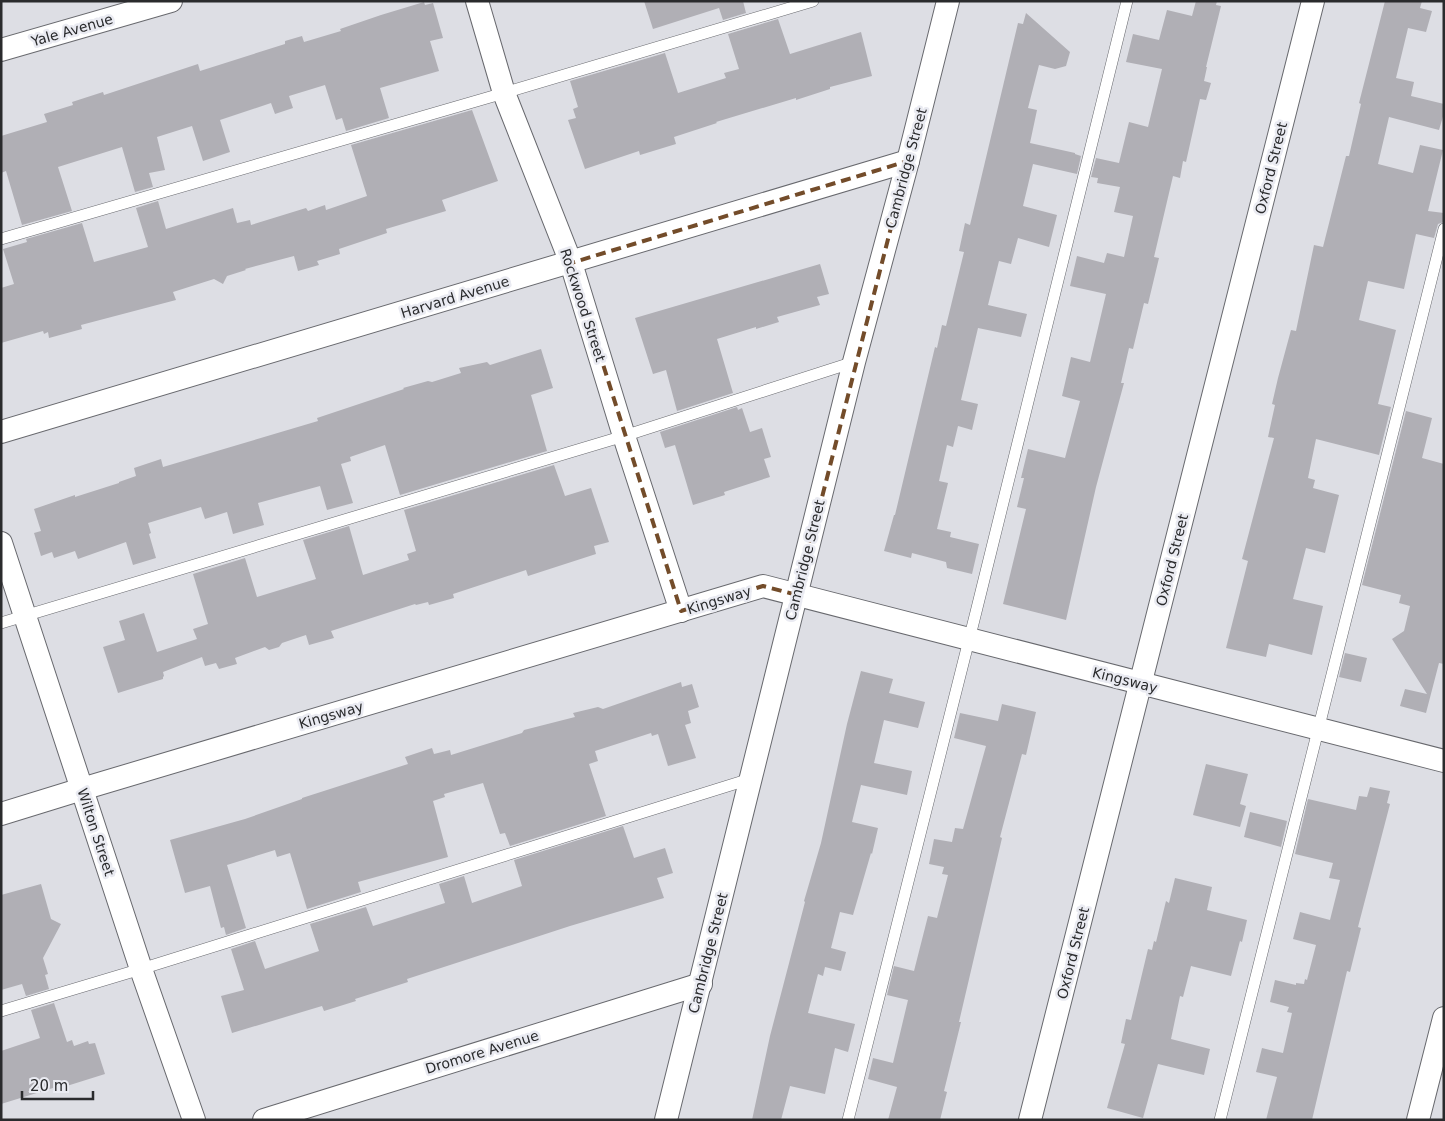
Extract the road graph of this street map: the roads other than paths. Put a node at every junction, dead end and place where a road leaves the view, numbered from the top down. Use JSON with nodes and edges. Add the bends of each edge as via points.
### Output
{"nodes":[{"id":1,"x":171,"y":1,"type":"edge"},
{"id":2,"x":477,"y":1,"type":"edge"},
{"id":3,"x":813,"y":1,"type":"edge"},
{"id":4,"x":948,"y":1,"type":"edge"},
{"id":5,"x":1127,"y":1,"type":"edge"},
{"id":6,"x":1313,"y":1,"type":"edge"},
{"id":7,"x":1,"y":50,"type":"edge"},
{"id":8,"x":504,"y":94,"type":"junction"},
{"id":9,"x":908,"y":161,"type":"junction"},
{"id":10,"x":1444,"y":229,"type":"edge"},
{"id":11,"x":1,"y":239,"type":"edge"},
{"id":12,"x":571,"y":263,"type":"junction"},
{"id":13,"x":854,"y":362,"type":"junction"},
{"id":14,"x":1,"y":432,"type":"edge"},
{"id":15,"x":624,"y":436,"type":"junction"},
{"id":16,"x":1,"y":543,"type":"edge"},
{"id":17,"x":797,"y":595,"type":"junction"},
{"id":18,"x":681,"y":611,"type":"junction"},
{"id":19,"x":26,"y":616,"type":"junction"},
{"id":20,"x":1,"y":623,"type":"edge"},
{"id":21,"x":969,"y":640,"type":"junction"},
{"id":22,"x":1141,"y":684,"type":"junction"},
{"id":23,"x":1318,"y":728,"type":"junction"},
{"id":24,"x":1444,"y":761,"type":"edge"},
{"id":25,"x":750,"y":779,"type":"junction"},
{"id":26,"x":82,"y":789,"type":"junction"},
{"id":27,"x":1,"y":814,"type":"edge"},
{"id":28,"x":142,"y":969,"type":"junction"},
{"id":29,"x":701,"y":984,"type":"junction"},
{"id":30,"x":1,"y":1011,"type":"edge"},
{"id":31,"x":1444,"y":1018,"type":"edge"},
{"id":32,"x":194,"y":1120,"type":"edge"},
{"id":33,"x":264,"y":1120,"type":"edge"},
{"id":34,"x":666,"y":1120,"type":"edge"},
{"id":35,"x":848,"y":1120,"type":"edge"},
{"id":36,"x":1030,"y":1120,"type":"edge"},
{"id":37,"x":1220,"y":1120,"type":"edge"},
{"id":38,"x":1418,"y":1120,"type":"edge"}],
"edges":[{"from":1,"to":7,"type":"street","name":"Yale Avenue"},
{"from":2,"to":8,"type":"street","name":"Rockwood Street"},
{"from":3,"to":8,"type":"lane"},
{"from":4,"to":9,"type":"street","name":"Cambridge Street"},
{"from":5,"to":21,"type":"lane"},
{"from":6,"to":22,"type":"street","name":"Oxford Street"},
{"from":8,"to":11,"type":"lane"},
{"from":8,"to":12,"type":"street","name":"Rockwood Street"},
{"from":9,"to":12,"type":"street","name":"Harvard Avenue"},
{"from":9,"to":13,"type":"street","name":"Cambridge Street"},
{"from":10,"to":23,"type":"lane"},
{"from":12,"to":14,"type":"street","name":"Harvard Avenue"},
{"from":12,"to":15,"type":"street","name":"Rockwood Street"},
{"from":13,"to":15,"type":"lane"},
{"from":13,"to":17,"type":"street","name":"Cambridge Street"},
{"from":15,"to":18,"type":"street","name":"Rockwood Street"},
{"from":15,"to":19,"type":"lane"},
{"from":16,"to":19,"type":"street","name":"Wilton Street"},
{"from":17,"to":18,"type":"street","name":"Kingsway","via":[[762,586]]},
{"from":17,"to":21,"type":"street","name":"Kingsway"},
{"from":17,"to":25,"type":"street","name":"Cambridge Street"},
{"from":18,"to":26,"type":"street","name":"Kingsway"},
{"from":19,"to":20,"type":"lane"},
{"from":19,"to":26,"type":"street","name":"Wilton Street"},
{"from":21,"to":22,"type":"street","name":"Kingsway"},
{"from":21,"to":35,"type":"lane"},
{"from":22,"to":23,"type":"street","name":"Kingsway"},
{"from":22,"to":36,"type":"street","name":"Oxford Street"},
{"from":23,"to":24,"type":"street","name":"Kingsway"},
{"from":23,"to":37,"type":"lane"},
{"from":25,"to":28,"type":"lane"},
{"from":25,"to":29,"type":"street","name":"Cambridge Street"},
{"from":26,"to":27,"type":"street","name":"Kingsway"},
{"from":26,"to":28,"type":"street","name":"Wilton Street"},
{"from":28,"to":30,"type":"lane"},
{"from":28,"to":32,"type":"street","name":"Wilton Street"},
{"from":29,"to":33,"type":"street","name":"Dromore Avenue"},
{"from":29,"to":34,"type":"street","name":"Cambridge Street"},
{"from":31,"to":38,"type":"street"}]}
